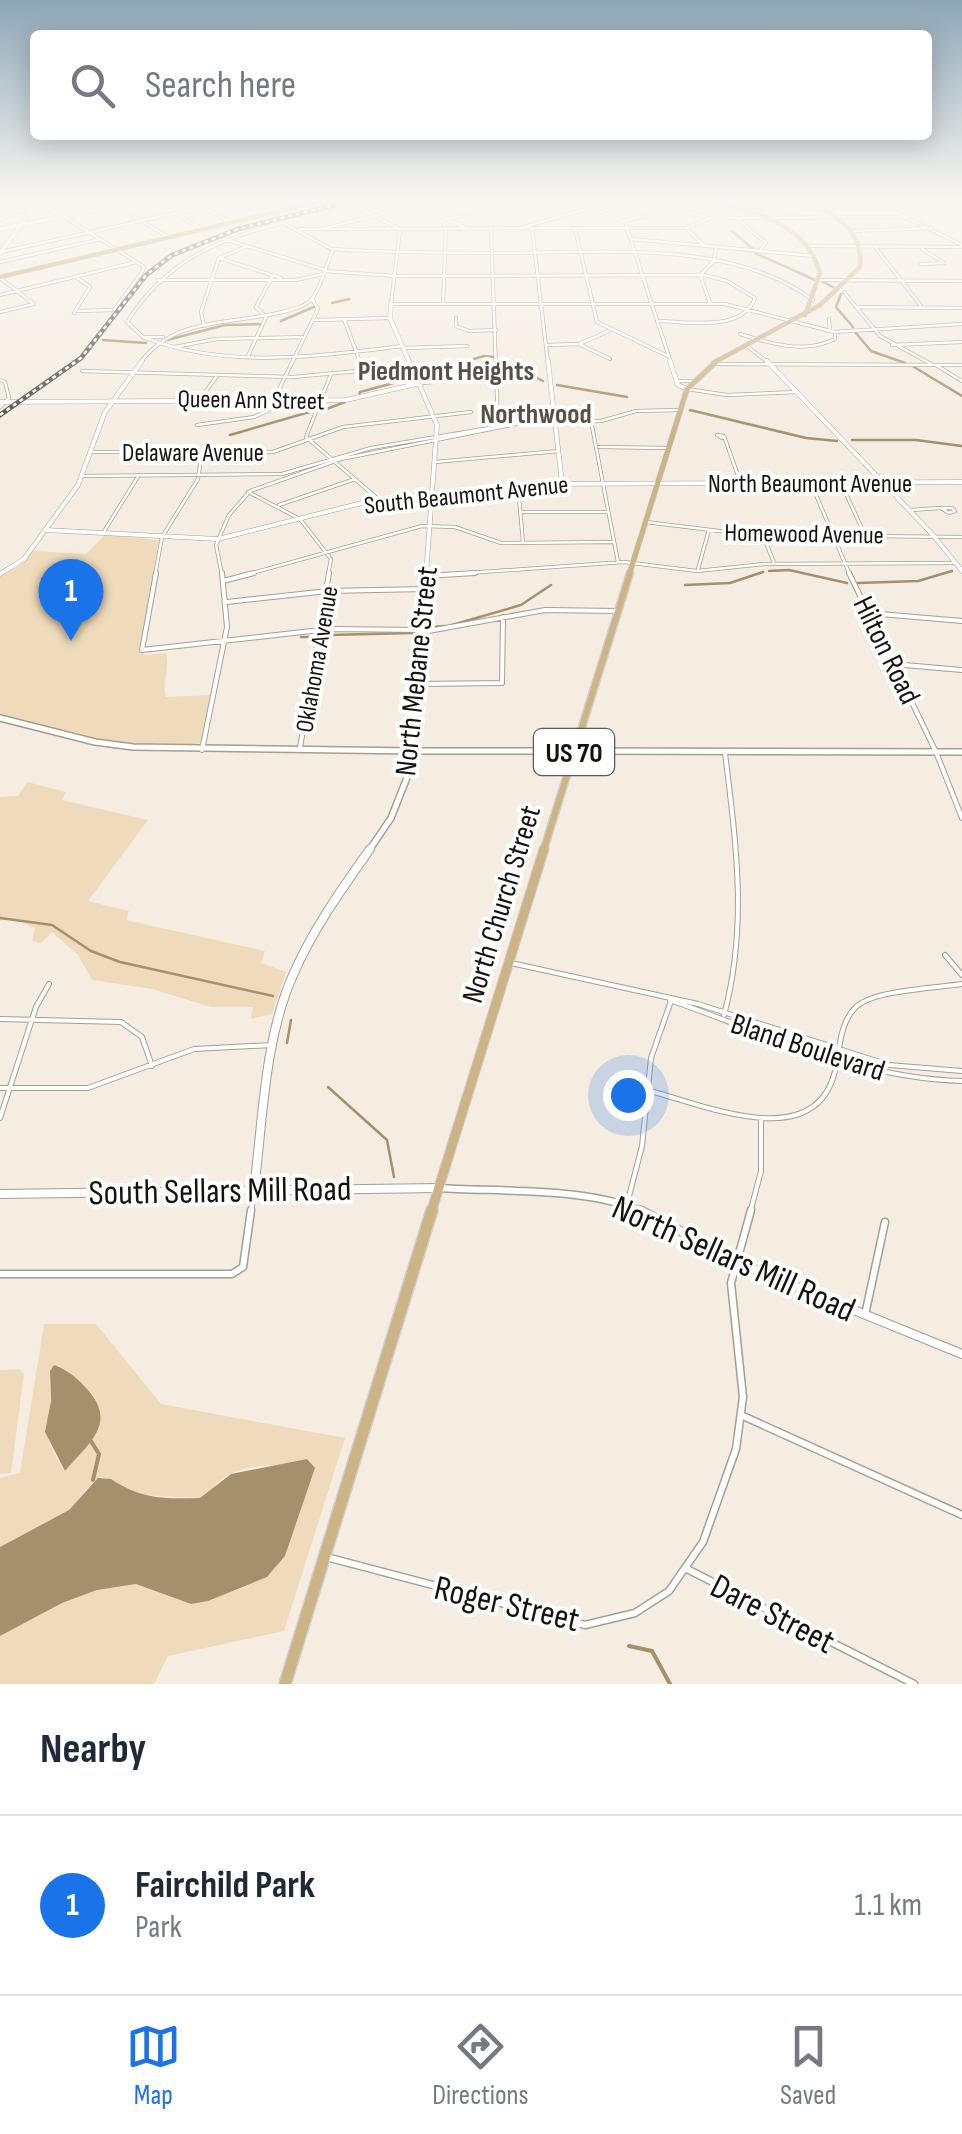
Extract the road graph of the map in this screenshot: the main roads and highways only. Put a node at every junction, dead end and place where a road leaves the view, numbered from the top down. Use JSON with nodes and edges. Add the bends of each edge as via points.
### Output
{"nodes":[{"id":1,"x":819,"y":279,"type":"edge"},
{"id":2,"x":851,"y":279,"type":"edge"},
{"id":3,"x":391,"y":304,"type":"road end"},
{"id":4,"x":800,"y":320,"type":"junction"},
{"id":5,"x":414,"y":751,"type":"junction"},
{"id":6,"x":574,"y":751,"type":"junction"},
{"id":7,"x":439,"y":1188,"type":"junction"},
{"id":8,"x":254,"y":1190,"type":"junction"},
{"id":9,"x":0,"y":1194,"type":"edge"},
{"id":10,"x":286,"y":1684,"type":"edge"}],
"edges":[{"from":1,"to":4,"type":"main road"},
{"from":2,"to":4,"type":"main road"},
{"from":3,"to":5,"type":"main road","name":"North Mebane Street","via":[[390,318],[435,415]]},
{"from":4,"to":6,"type":"main road","name":"North Church Street","number":"US 70","via":[[715,364],[689,386]]},
{"from":5,"to":6,"type":"main road"},
{"from":5,"to":8,"type":"main road","name":"North Mebane Street","via":[[392,818],[306,945],[286,995]]},
{"from":6,"to":7,"type":"main road","name":"North Church Street","number":"US 70"},
{"from":7,"to":8,"type":"main road","name":"South Sellars Mill Road"},
{"from":7,"to":10,"type":"main road","name":"North Church Street","number":"US 70"},
{"from":8,"to":9,"type":"main road","name":"South Sellars Mill Road"}]}
